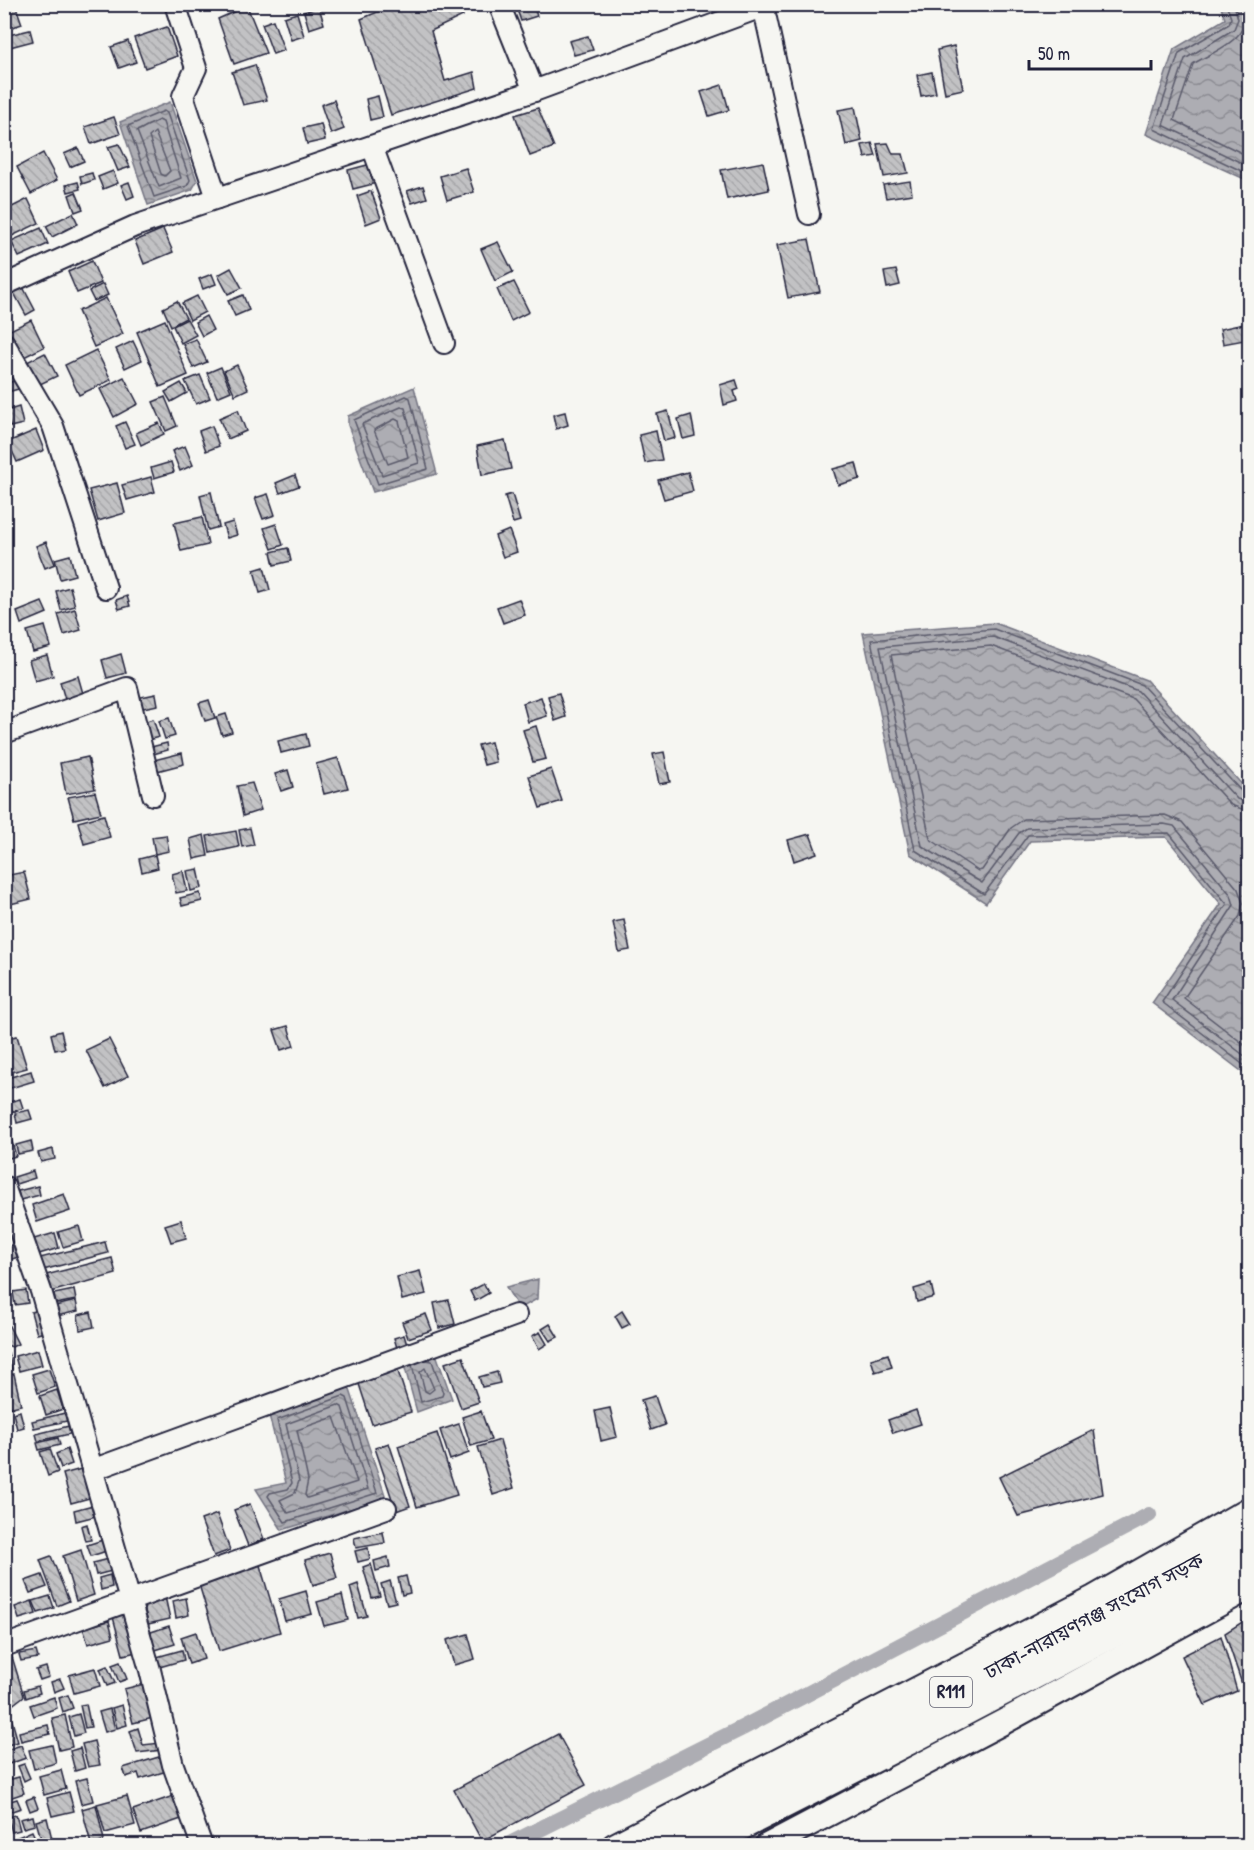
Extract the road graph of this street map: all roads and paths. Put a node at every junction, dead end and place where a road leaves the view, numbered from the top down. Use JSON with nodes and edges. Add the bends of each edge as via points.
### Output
{"nodes":[{"id":1,"x":175,"y":4,"type":"edge"},
{"id":2,"x":499,"y":4,"type":"edge"},
{"id":3,"x":534,"y":91,"type":"junction"},
{"id":4,"x":372,"y":146,"type":"junction"},
{"id":5,"x":217,"y":198,"type":"junction"},
{"id":6,"x":808,"y":214,"type":"dead end"},
{"id":7,"x":4,"y":285,"type":"edge"},
{"id":8,"x":4,"y":343,"type":"edge"},
{"id":9,"x":444,"y":343,"type":"dead end"},
{"id":10,"x":106,"y":588,"type":"dead end"},
{"id":11,"x":4,"y":733,"type":"edge"},
{"id":12,"x":153,"y":795,"type":"dead end"},
{"id":13,"x":4,"y":1186,"type":"edge"},
{"id":14,"x":516,"y":1315,"type":"dead end"},
{"id":15,"x":92,"y":1470,"type":"junction"},
{"id":16,"x":386,"y":1508,"type":"dead end"},
{"id":17,"x":1250,"y":1509,"type":"edge"},
{"id":18,"x":1250,"y":1534,"type":"edge"},
{"id":19,"x":1250,"y":1560,"type":"edge"},
{"id":20,"x":1250,"y":1587,"type":"edge"},
{"id":21,"x":129,"y":1603,"type":"junction"},
{"id":22,"x":4,"y":1646,"type":"edge"},
{"id":23,"x":202,"y":1845,"type":"edge"},
{"id":24,"x":614,"y":1845,"type":"edge"},
{"id":25,"x":650,"y":1845,"type":"edge"},
{"id":26,"x":699,"y":1845,"type":"edge"},
{"id":27,"x":767,"y":1845,"type":"edge"}],
"edges":[{"from":1,"to":5,"type":"street","via":[[196,68],[183,96]]},
{"from":2,"to":3,"type":"street"},
{"from":3,"to":4,"type":"street"},
{"from":3,"to":6,"type":"street","via":[[762,10]]},
{"from":4,"to":5,"type":"street"},
{"from":4,"to":9,"type":"street"},
{"from":5,"to":7,"type":"street","via":[[135,226]]},
{"from":8,"to":10,"type":"street","via":[[53,426]]},
{"from":11,"to":12,"type":"street","via":[[127,688]]},
{"from":13,"to":15,"type":"street","via":[[40,1291]]},
{"from":14,"to":15,"type":"street"},
{"from":15,"to":21,"type":"street"},
{"from":16,"to":21,"type":"street"},
{"from":17,"to":24,"type":"street","via":[[1094,1598]]},
{"from":18,"to":25,"type":"main road","name":"ঢাকা-নারায়ণগঞ্জ সংযোগ সড়ক","number":"R111"},
{"from":19,"to":26,"type":"main road","name":"ঢাকা-নারায়ণগঞ্জ সংযোগ সড়ক","number":"R111"},
{"from":20,"to":27,"type":"street"},
{"from":21,"to":22,"type":"street"},
{"from":21,"to":23,"type":"street","via":[[173,1765]]}]}
